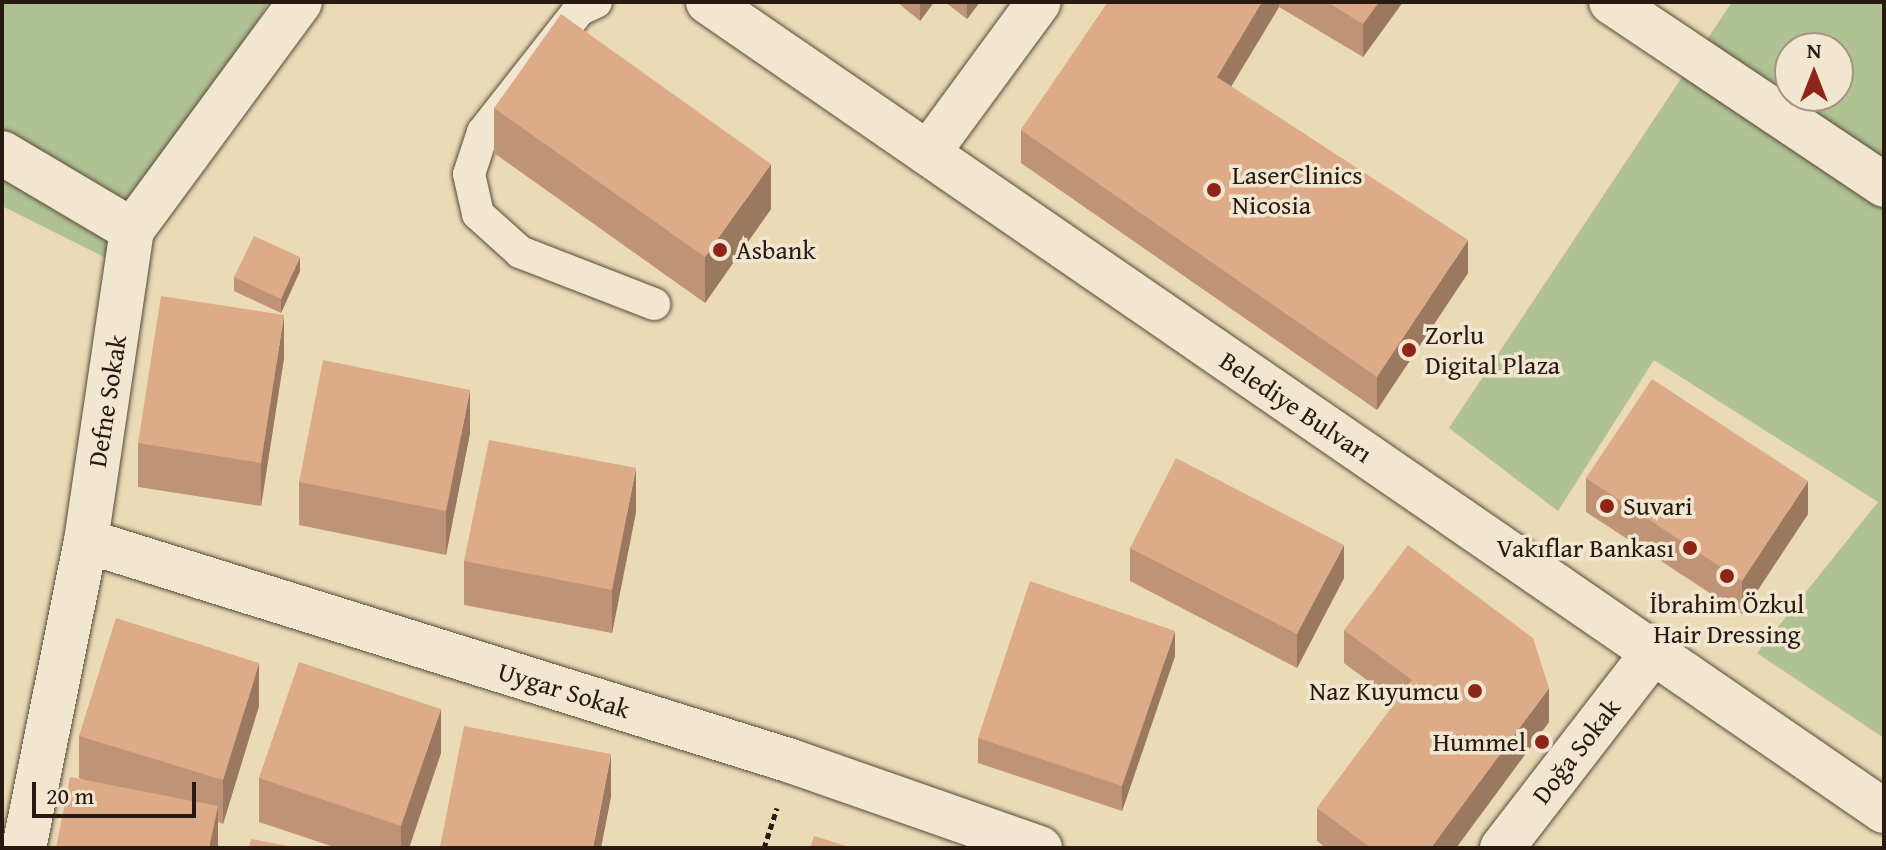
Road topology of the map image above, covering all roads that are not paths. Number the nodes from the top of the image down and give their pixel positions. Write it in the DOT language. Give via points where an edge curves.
graph roads {
  1 [pos="300,2"];
  2 [pos="596,2"];
  3 [pos="708,2"];
  4 [pos="1039,2"];
  5 [pos="1611,2"];
  6 [pos="2,153"];
  7 [pos="928,153"];
  8 [pos="1884,185"];
  9 [pos="132,230"];
  10 [pos="654,304"];
  11 [pos="86,541"];
  12 [pos="1651,655"];
  13 [pos="1884,811"];
  14 [pos="24,848"];
  15 [pos="1040,848"];
  16 [pos="1502,848"];
  1 -- 9 [label="street, Defne Sokak"];
  2 -- 10 [label="lane" via="579,10 483,132 469,174 478,214 520,252"];
  3 -- 7 [label="street, Belediye Bulvarı"];
  4 -- 7 [label="street"];
  5 -- 8 [label="street"];
  6 -- 9 [label="street"];
  7 -- 12 [label="street, Belediye Bulvarı"];
  9 -- 11 [label="street, Defne Sokak"];
  11 -- 14 [label="street, Defne Sokak"];
  11 -- 15 [label="street, Uygar Sokak" via="791,761"];
  12 -- 13 [label="street, Belediye Bulvarı"];
  12 -- 16 [label="street, Doğa Sokak"];
}
